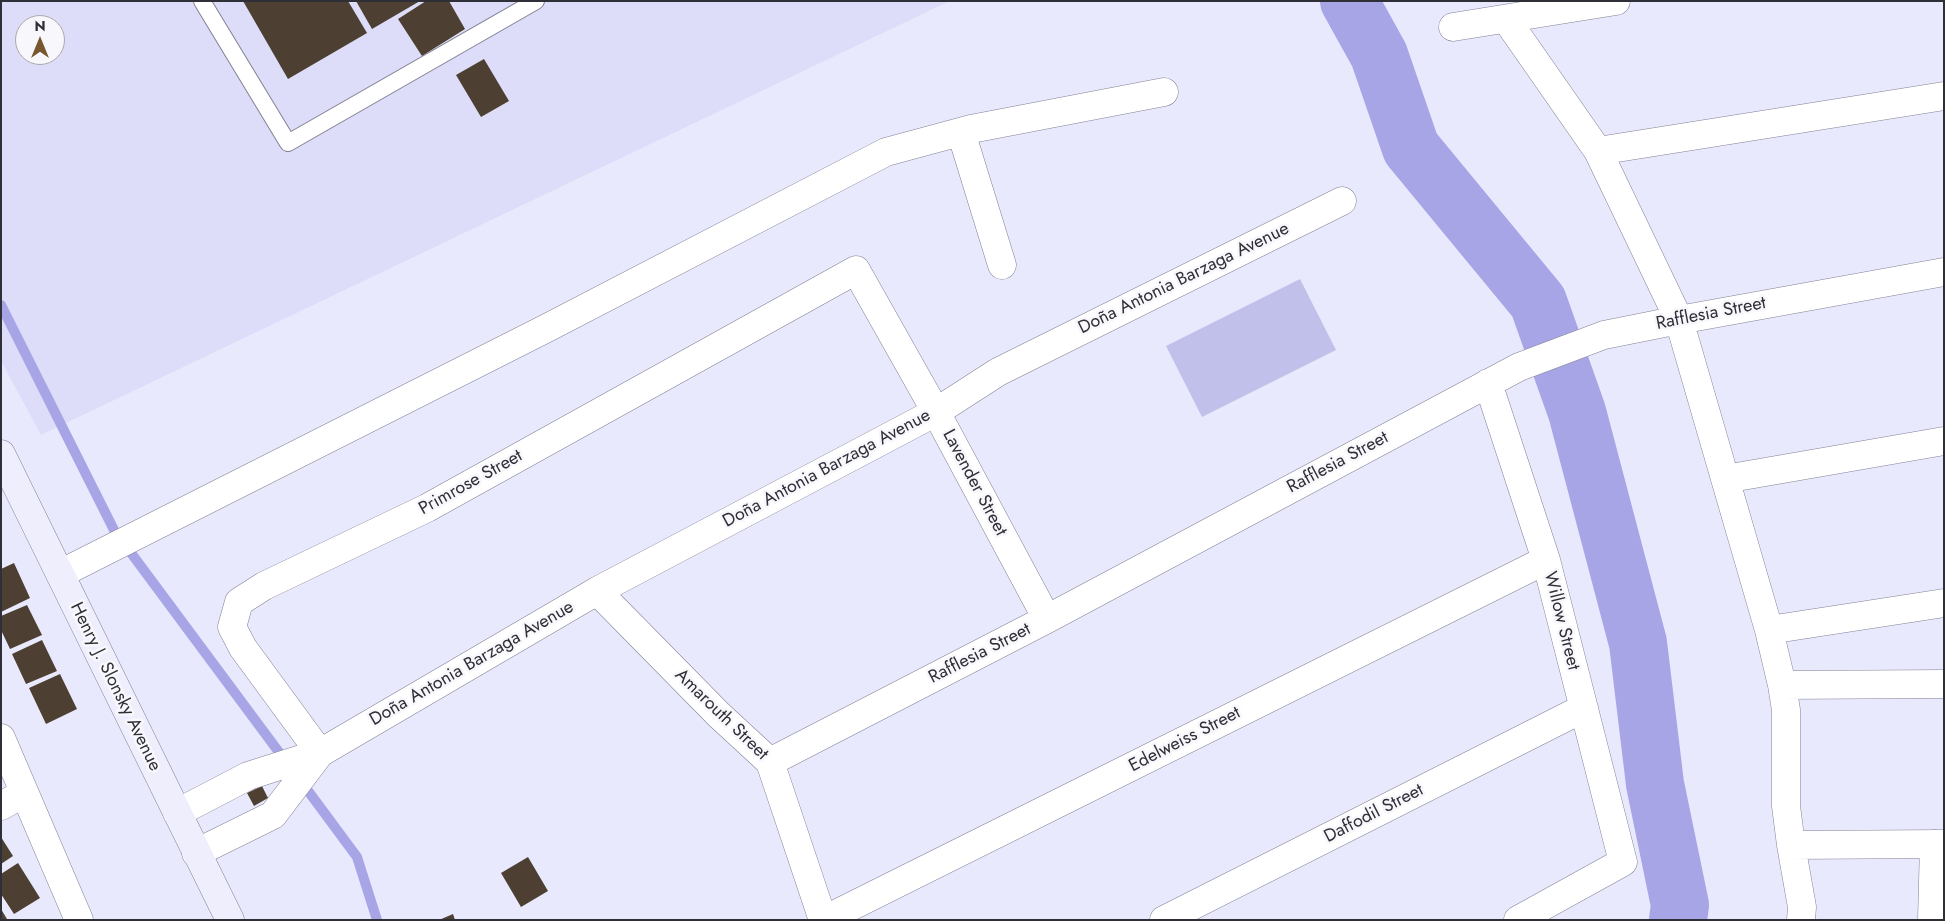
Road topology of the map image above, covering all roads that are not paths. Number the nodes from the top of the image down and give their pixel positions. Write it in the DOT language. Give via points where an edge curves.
graph roads {
  1 [pos="202,1"];
  2 [pos="536,1"];
  3 [pos="1616,1"];
  4 [pos="1506,19"];
  5 [pos="1454,27"];
  6 [pos="1164,92"];
  7 [pos="1944,96"];
  8 [pos="961,132"];
  9 [pos="1598,151"];
  10 [pos="1342,201"];
  11 [pos="1002,265"];
  12 [pos="856,270"];
  13 [pos="1944,272"];
  14 [pos="1680,320"];
  15 [pos="1488,383"];
  16 [pos="936,412"];
  17 [pos="1944,441"];
  18 [pos="5,473"];
  19 [pos="1725,479"];
  20 [pos="1546,560"];
  21 [pos="60,574"];
  22 [pos="597,591"];
  23 [pos="1944,603"];
  24 [pos="1047,619"];
  25 [pos="1768,630"];
  26 [pos="1944,684"];
  27 [pos="1782,685"];
  28 [pos="1584,708"];
  29 [pos="1,738"];
  30 [pos="320,754"];
  31 [pos="770,762"];
  32 [pos="12,800"];
  33 [pos="177,813"];
  34 [pos="1939,844"];
  35 [pos="1791,845"];
  36 [pos="196,853"];
  37 [pos="79,920"];
  38 [pos="230,920"];
  39 [pos="823,920"];
  40 [pos="1164,920"];
  41 [pos="1518,920"];
  42 [pos="1801,920"];
  43 [pos="1932,920"];
  1 -- 2 [label="lane" via="288,143"];
  3 -- 4 [label="street"];
  4 -- 5 [label="street"];
  4 -- 9 [label="street"];
  6 -- 8 [label="street"];
  7 -- 9 [label="street"];
  8 -- 11 [label="street"];
  8 -- 21 [label="street" via="886,152"];
  9 -- 14 [label="street"];
  10 -- 16 [label="street, Doña Antonia Barzaga Avenue" via="998,372"];
  12 -- 16 [label="street, Lavender Street"];
  12 -- 30 [label="street, Primrose Street" via="427,508 264,586 239,602 232,627 242,648"];
  13 -- 14 [label="street, Rafflesia Street"];
  14 -- 15 [label="street, Rafflesia Street" via="1604,335 1519,366"];
  14 -- 19 [label="street"];
  15 -- 20 [label="street, Willow Street"];
  15 -- 24 [label="street, Rafflesia Street"];
  16 -- 22 [label="street, Doña Antonia Barzaga Avenue"];
  16 -- 24 [label="street, Lavender Street"];
  17 -- 19 [label="street"];
  18 -- 21 [label="street, Henry J. Slonsky Avenue"];
  19 -- 25 [label="street"];
  20 -- 28 [label="street, Willow Street"];
  20 -- 39 [label="street, Edelweiss Street"];
  21 -- 33 [label="street, Henry J. Slonsky Avenue"];
  22 -- 30 [label="street, Doña Antonia Barzaga Avenue"];
  22 -- 31 [label="street, Amarouth Street"];
  23 -- 25 [label="street"];
  24 -- 31 [label="street, Rafflesia Street"];
  25 -- 27 [label="street"];
  26 -- 27 [label="street"];
  27 -- 35 [label="street" via="1786,710 1786,806"];
  28 -- 40 [label="street, Daffodil Street"];
  28 -- 41 [label="street, Willow Street" via="1623,862"];
  29 -- 32 [label="street"];
  30 -- 33 [label="street, Doña Antonia Barzaga Avenue" via="248,776"];
  30 -- 36 [label="street, Doña Antonia Barzaga Avenue" via="273,815"];
  31 -- 39 [label="street, Amarouth Street"];
  32 -- 37 [label="street"];
  33 -- 36 [label="street, Henry J. Slonsky Avenue"];
  34 -- 35 [label="street"];
  34 -- 43 [label="street"];
  35 -- 42 [label="street" via="1802,907"];
  36 -- 38 [label="street, Henry J. Slonsky Avenue"];
}
